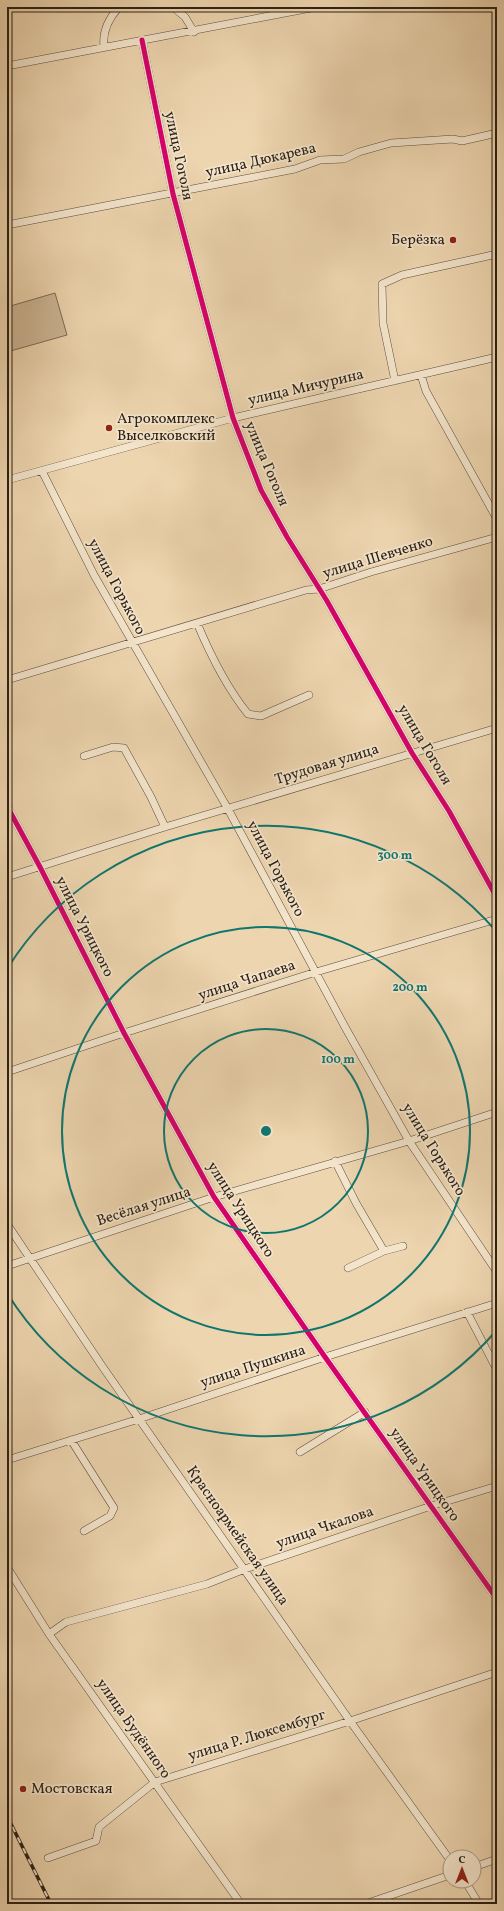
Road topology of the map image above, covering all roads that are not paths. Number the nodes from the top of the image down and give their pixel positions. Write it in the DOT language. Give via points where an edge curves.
graph roads {
  1 [pos="119,7"];
  2 [pos="173,7"];
  3 [pos="316,7"];
  4 [pos="194,32"];
  5 [pos="142,40"];
  6 [pos="104,47"];
  7 [pos="7,66"];
  8 [pos="497,133"];
  9 [pos="173,194"];
  10 [pos="7,225"];
  11 [pos="497,254"];
  12 [pos="497,357"];
  13 [pos="421,375"];
  14 [pos="395,381"];
  15 [pos="233,418"];
  16 [pos="42,471"];
  17 [pos="7,480"];
  18 [pos="497,519"];
  19 [pos="497,537"];
  20 [pos="319,589"];
  21 [pos="197,623"];
  22 [pos="130,642"];
  23 [pos="7,680"];
  24 [pos="309,695"];
  25 [pos="497,728"];
  26 [pos="412,753"];
  27 [pos="84,756"];
  28 [pos="7,806"];
  29 [pos="228,809"];
  30 [pos="165,827"];
  31 [pos="40,867"];
  32 [pos="7,877"];
  33 [pos="497,898"];
  34 [pos="497,920"];
  35 [pos="316,972"];
  36 [pos="124,1033"];
  37 [pos="7,1072"];
  38 [pos="497,1112"];
  39 [pos="409,1140"];
  40 [pos="335,1161"];
  41 [pos="214,1197"];
  42 [pos="7,1224"];
  43 [pos="403,1246"];
  44 [pos="384,1251"];
  45 [pos="29,1259"];
  46 [pos="7,1266"];
  47 [pos="348,1268"];
  48 [pos="497,1272"];
  49 [pos="497,1304"];
  50 [pos="467,1312"];
  51 [pos="325,1357"];
  52 [pos="497,1370"];
  53 [pos="365,1412"];
  54 [pos="139,1419"];
  55 [pos="71,1440"];
  56 [pos="300,1452"];
  57 [pos="7,1460"];
  58 [pos="497,1486"];
  59 [pos="431,1506"];
  60 [pos="84,1531"];
  61 [pos="7,1567"];
  62 [pos="244,1569"];
  63 [pos="497,1599"];
  64 [pos="49,1634"];
  65 [pos="497,1672"];
  66 [pos="350,1721"];
  67 [pos="155,1782"];
  68 [pos="442,1849"];
  69 [pos="48,1858"];
  70 [pos="497,1859"];
  71 [pos="482,1864"];
  72 [pos="442,1878"];
  73 [pos="470,1889"];
  74 [pos="241,1904"];
  75 [pos="365,1904"];
  76 [pos="480,1904"];
  1 -- 6 [label="street" via="110,17 103,38"];
  2 -- 4 [label="street" via="185,17"];
  3 -- 4 [label="street"];
  4 -- 5 [label="street"];
  5 -- 6 [label="street"];
  5 -- 9 [label="street, улица Гоголя"];
  6 -- 7 [label="street"];
  8 -- 9 [label="street, улица Дюкарева" via="462,141 453,139 391,144 344,158 320,160 295,170"];
  9 -- 10 [label="street, улица Дюкарева"];
  9 -- 15 [label="street, улица Гоголя"];
  11 -- 14 [label="street" via="402,276 382,284 383,323"];
  12 -- 13 [label="street, улица Мичурина"];
  13 -- 14 [label="street, улица Мичурина"];
  13 -- 18 [label="street" via="426,391"];
  14 -- 15 [label="street, улица Мичурина"];
  15 -- 16 [label="street, улица Мичурина"];
  15 -- 20 [label="street, улица Гоголя" via="261,490"];
  16 -- 17 [label="street, улица Мичурина"];
  16 -- 22 [label="street, улица Горького"];
  19 -- 20 [label="street, улица Шевченко"];
  20 -- 21 [label="street, улица Шевченко" via="306,590"];
  20 -- 26 [label="street, улица Гоголя"];
  21 -- 22 [label="street, улица Шевченко"];
  21 -- 24 [label="street" via="205,642 248,714 261,716"];
  22 -- 23 [label="street, улица Шевченко"];
  22 -- 29 [label="street, улица Горького"];
  25 -- 26 [label="street, Трудовая улица"];
  26 -- 29 [label="street, Трудовая улица"];
  26 -- 33 [label="street, улица Гоголя" via="449,811"];
  27 -- 30 [label="street" via="113,747 124,748"];
  28 -- 31 [label="street, улица Урицкого"];
  29 -- 30 [label="street, Трудовая улица"];
  29 -- 35 [label="street, улица Горького"];
  30 -- 31 [label="street, Трудовая улица"];
  31 -- 32 [label="street, Трудовая улица"];
  31 -- 36 [label="street, улица Урицкого"];
  34 -- 35 [label="street, улица Чапаева"];
  35 -- 36 [label="street, улица Чапаева"];
  35 -- 39 [label="street, улица Горького"];
  36 -- 37 [label="street, улица Чапаева"];
  36 -- 41 [label="street, улица Урицкого"];
  38 -- 39 [label="street, Весёлая улица"];
  39 -- 40 [label="street, Весёлая улица"];
  39 -- 48 [label="street, улица Горького"];
  40 -- 41 [label="street, Весёлая улица"];
  40 -- 44 [label="street"];
  41 -- 45 [label="street, Весёлая улица"];
  41 -- 51 [label="street, улица Урицкого"];
  42 -- 45 [label="street, Красноармейская улица"];
  43 -- 44 [label="street"];
  44 -- 47 [label="street"];
  45 -- 46 [label="street, Весёлая улица"];
  45 -- 54 [label="street, Красноармейская улица"];
  49 -- 50 [label="street, улица Пушкина"];
  50 -- 51 [label="street, улица Пушкина"];
  50 -- 52 [label="street"];
  51 -- 53 [label="street, улица Урицкого"];
  51 -- 54 [label="street, улица Пушкина"];
  53 -- 56 [label="street"];
  53 -- 59 [label="street, улица Урицкого"];
  54 -- 55 [label="street, улица Пушкина"];
  54 -- 62 [label="street, Красноармейская улица"];
  55 -- 57 [label="street, улица Пушкина"];
  55 -- 60 [label="street" via="114,1508 110,1516"];
  58 -- 59 [label="street, улица Чкалова"];
  59 -- 62 [label="street, улица Чкалова"];
  59 -- 63 [label="street, улица Урицкого"];
  61 -- 64 [label="street, улица Будённого"];
  62 -- 64 [label="street, улица Чкалова" via="207,1584 66,1622"];
  62 -- 66 [label="street, Красноармейская улица"];
  64 -- 67 [label="street, улица Будённого"];
  65 -- 66 [label="street, улица Р. Люксембург"];
  66 -- 67 [label="street, улица Р. Люксембург"];
  66 -- 68 [label="street, Красноармейская улица"];
  67 -- 69 [label="street, улица Р. Люксембург" via="99,1827 96,1841"];
  67 -- 74 [label="street, улица Будённого"];
  70 -- 71 [label="street"];
  72 -- 75 [label="street"];
  73 -- 76 [label="street"];
}
